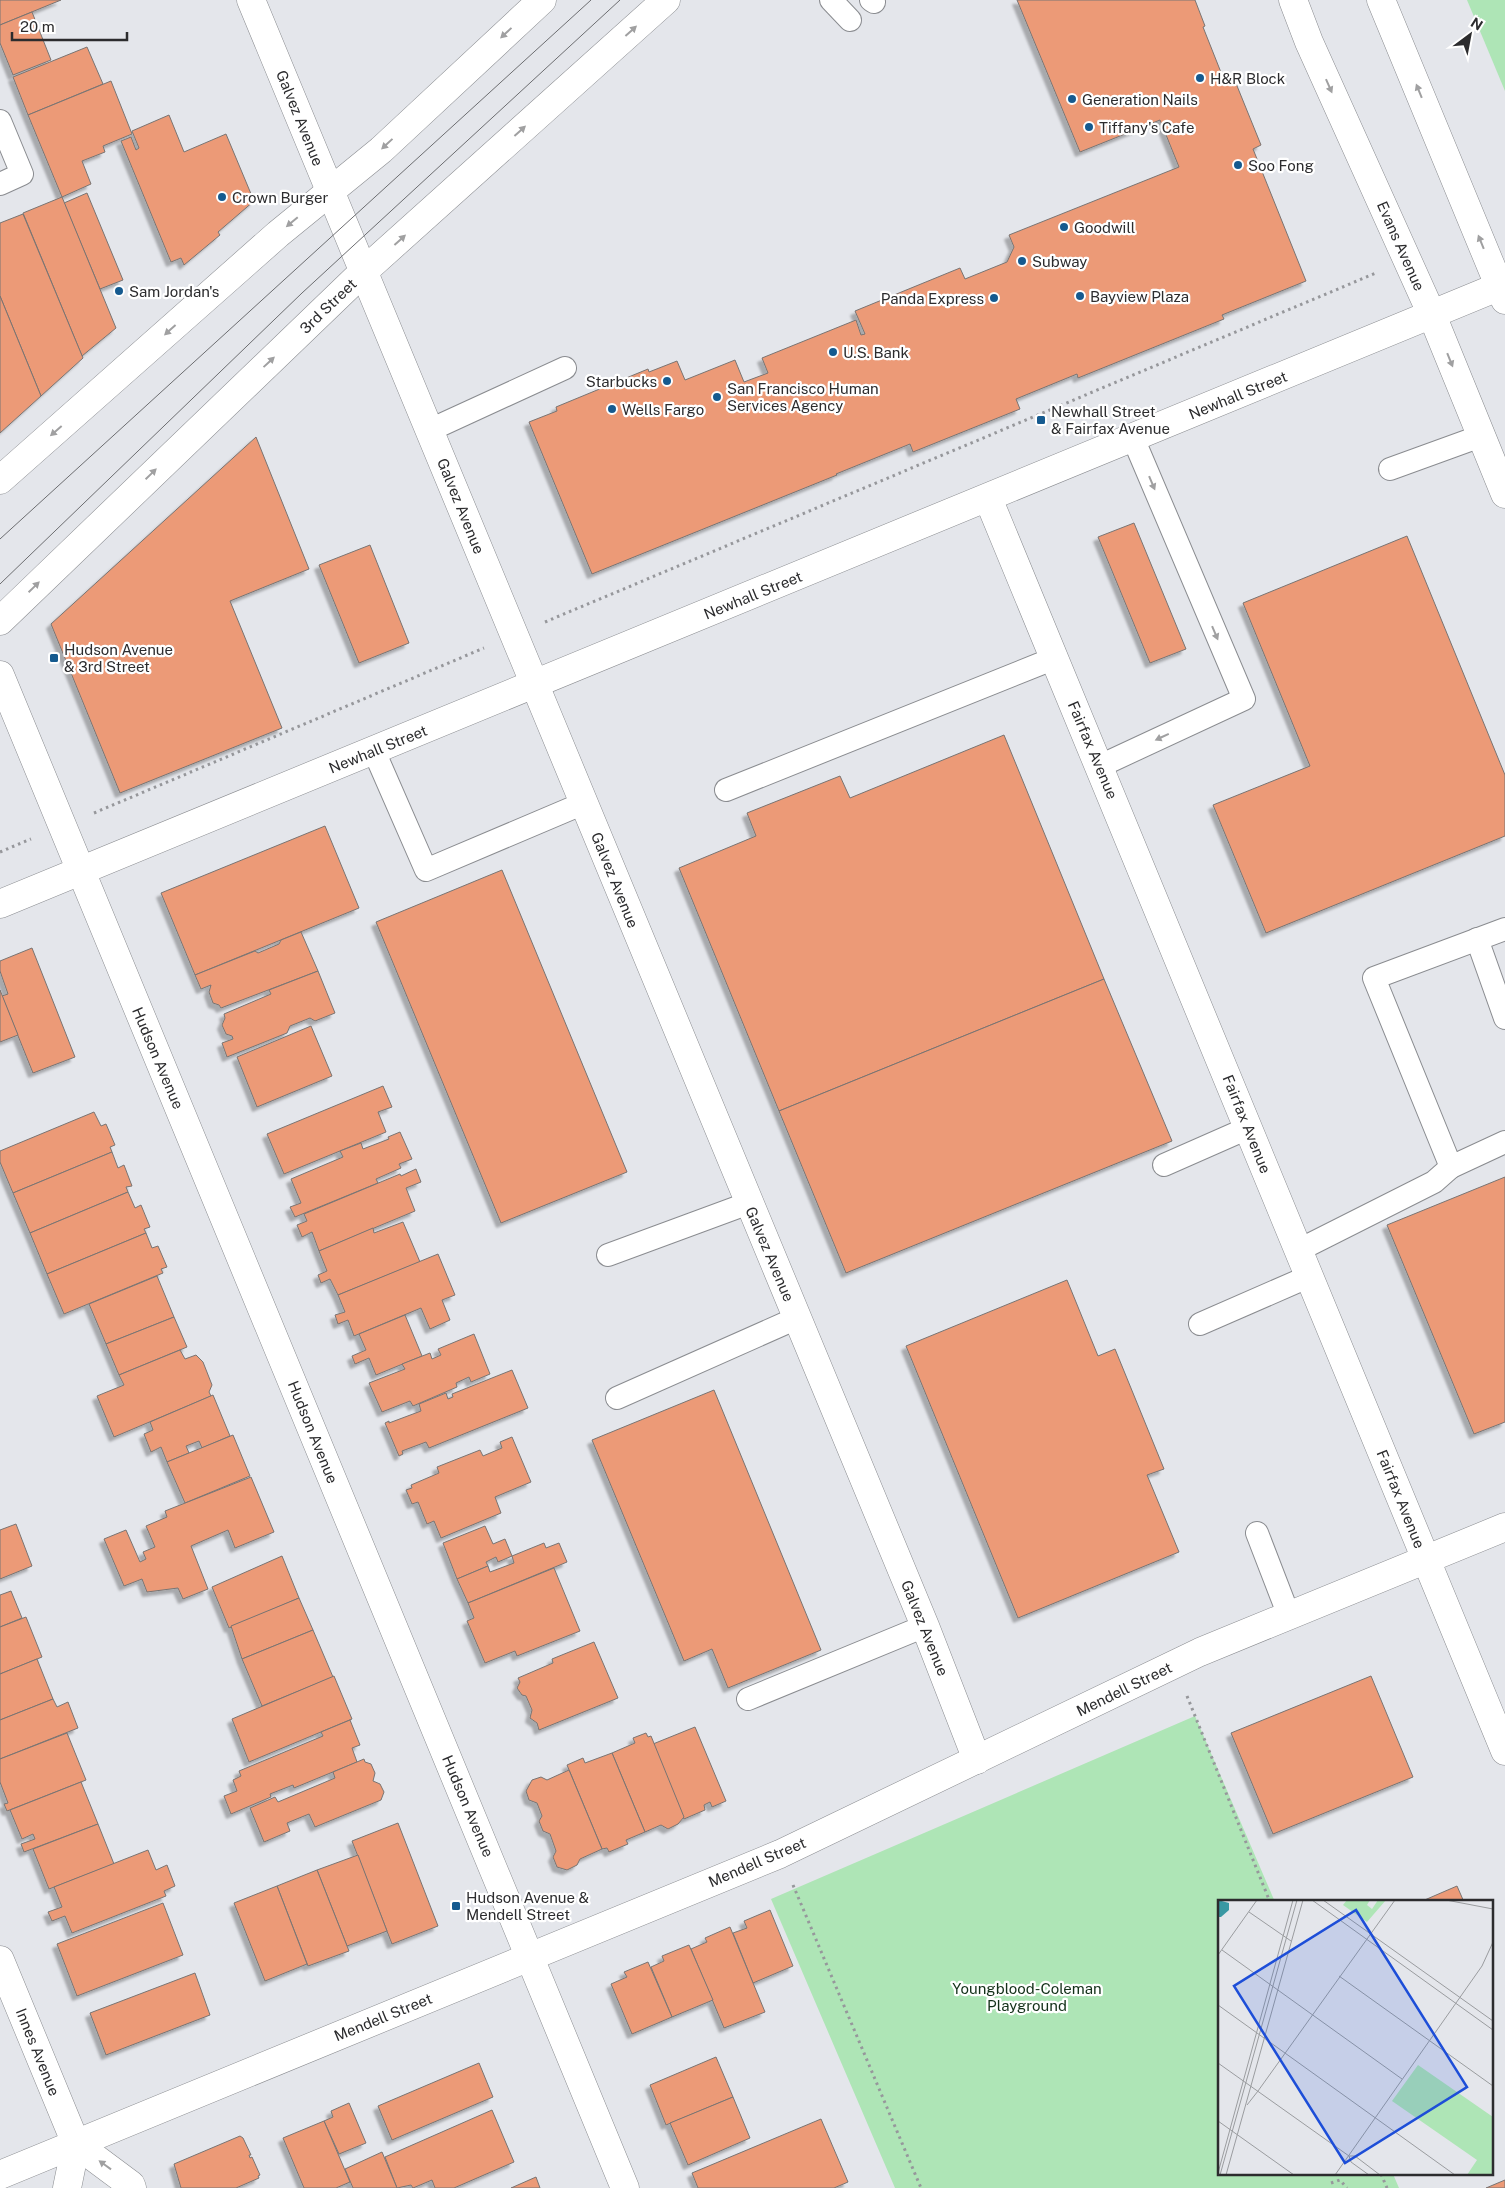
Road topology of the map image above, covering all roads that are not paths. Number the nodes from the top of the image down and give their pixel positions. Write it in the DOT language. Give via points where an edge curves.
graph roads {
  1 [pos="251,0"];
  2 [pos="542,0"];
  3 [pos="666,0"];
  4 [pos="831,0"];
  5 [pos="1293,0"];
  6 [pos="1381,0"];
  7 [pos="850,20"];
  8 [pos="0,120"];
  9 [pos="0,184"];
  10 [pos="329,191"];
  11 [pos="363,272"];
  12 [pos="1503,290"];
  13 [pos="1432,315"];
  14 [pos="565,368"];
  15 [pos="430,430"];
  16 [pos="1482,436"];
  17 [pos="1133,438"];
  18 [pos="1390,469"];
  19 [pos="0,480"];
  20 [pos="1505,494"];
  21 [pos="988,498"];
  22 [pos="0,621"];
  23 [pos="1054,658"];
  24 [pos="0,675"];
  25 [pos="535,684"];
  26 [pos="374,751"];
  27 [pos="1100,766"];
  28 [pos="726,790"];
  29 [pos="584,803"];
  30 [pos="79,870"];
  31 [pos="0,904"];
  32 [pos="1505,929"];
  33 [pos="1477,939"];
  34 [pos="1505,1018"];
  35 [pos="1248,1128"];
  36 [pos="1505,1142"];
  37 [pos="1164,1165"];
  38 [pos="1451,1167"];
  39 [pos="749,1203"];
  40 [pos="1299,1250"];
  41 [pos="608,1255"];
  42 [pos="1310,1276"];
  43 [pos="797,1318"];
  44 [pos="1200,1324"];
  45 [pos="618,1398"];
  46 [pos="1505,1527"];
  47 [pos="1257,1533"];
  48 [pos="1426,1559"];
  49 [pos="1289,1616"];
  50 [pos="925,1626"];
  51 [pos="748,1699"];
  52 [pos="1505,1751"];
  53 [pos="977,1760"];
  54 [pos="530,1957"];
  55 [pos="0,1960"];
  56 [pos="76,2144"];
  57 [pos="0,2175"];
  58 [pos="67,2188"];
  59 [pos="132,2188"];
  60 [pos="625,2188"];
  1 -- 10 [label="street, Galvez Avenue"];
  2 -- 10 [label="street, one-way" via="381,150"];
  11 -- 3 [label="street, 3rd Street, one-way"];
  4 -- 7 [label="lane"];
  5 -- 13 [label="street, Evans Avenue, one-way"];
  12 -- 6 [label="street, one-way"];
  8 -- 9 [label="lane" via="22,174"];
  10 -- 11 [label="street, Galvez Avenue"];
  10 -- 19 [label="street, one-way"];
  11 -- 15 [label="street, Galvez Avenue"];
  22 -- 11 [label="street, 3rd Street, one-way"];
  12 -- 13 [label="street, Newhall Street"];
  13 -- 16 [label="street, Evans Avenue, one-way"];
  13 -- 17 [label="street, Newhall Street"];
  14 -- 15 [label="lane"];
  15 -- 25 [label="street, Galvez Avenue"];
  16 -- 18 [label="lane"];
  16 -- 20 [label="street, Evans Avenue"];
  17 -- 21 [label="street, Newhall Street"];
  17 -- 27 [label="lane, one-way" via="1244,699"];
  21 -- 23 [label="street, Fairfax Avenue"];
  21 -- 25 [label="street, Newhall Street"];
  23 -- 27 [label="street, Fairfax Avenue"];
  23 -- 28 [label="lane"];
  24 -- 30 [label="street, Hudson Avenue"];
  25 -- 26 [label="street, Newhall Street"];
  25 -- 29 [label="street, Galvez Avenue"];
  26 -- 29 [label="lane" via="426,870"];
  26 -- 30 [label="street, Newhall Street"];
  27 -- 35 [label="street, Fairfax Avenue"];
  29 -- 39 [label="street, Galvez Avenue"];
  30 -- 31 [label="street, Newhall Street"];
  30 -- 54 [label="street, Hudson Avenue"];
  32 -- 33 [label="lane"];
  33 -- 34 [label="lane"];
  33 -- 38 [label="lane" via="1374,978"];
  35 -- 37 [label="lane"];
  35 -- 40 [label="street, Fairfax Avenue"];
  36 -- 38 [label="lane"];
  38 -- 40 [label="lane" via="1434,1182"];
  39 -- 41 [label="lane"];
  39 -- 43 [label="street, Galvez Avenue"];
  40 -- 42 [label="street, Fairfax Avenue"];
  42 -- 44 [label="lane"];
  42 -- 48 [label="street, Fairfax Avenue"];
  43 -- 45 [label="lane"];
  43 -- 50 [label="street, Galvez Avenue"];
  46 -- 48 [label="street, Mendell Street"];
  47 -- 49 [label="lane"];
  48 -- 49 [label="street, Mendell Street"];
  48 -- 52 [label="street, Fairfax Avenue"];
  49 -- 53 [label="street, Mendell Street" via="1174,1665"];
  50 -- 51 [label="lane"];
  50 -- 53 [label="street, Galvez Avenue"];
  53 -- 54 [label="street, Mendell Street" via="780,1854"];
  54 -- 56 [label="street, Mendell Street"];
  54 -- 60 [label="street, Hudson Avenue"];
  55 -- 56 [label="street, Innes Avenue"];
  56 -- 57 [label="street, Mendell Street"];
  56 -- 58 [label="street"];
  59 -- 56 [label="street, one-way"];
}
